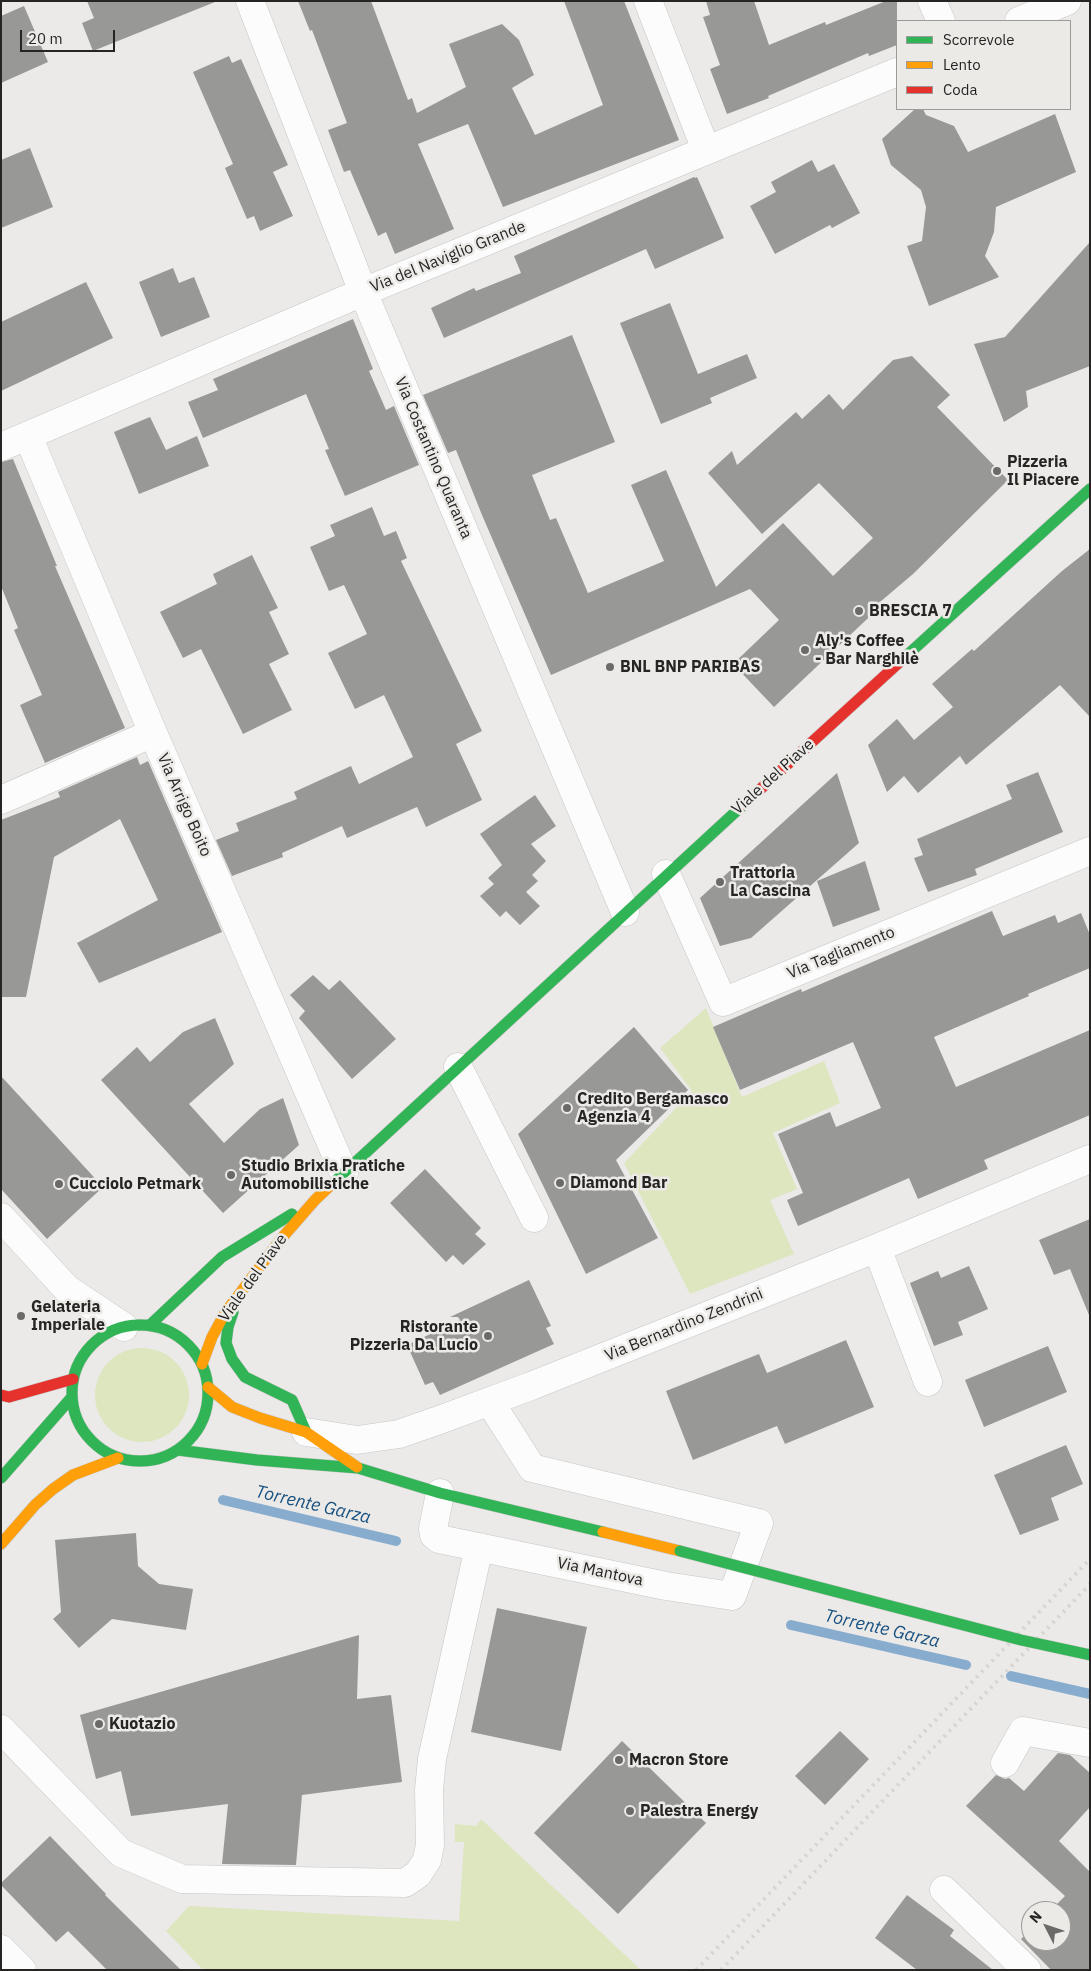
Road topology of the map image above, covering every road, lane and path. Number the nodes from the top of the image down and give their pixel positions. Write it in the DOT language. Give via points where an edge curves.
graph roads {
  1 [pos="250,1"];
  2 [pos="648,1"];
  3 [pos="932,1"];
  4 [pos="1067,1"];
  5 [pos="941,20"];
  6 [pos="1021,20"];
  7 [pos="896,72"];
  8 [pos="706,150"];
  9 [pos="363,292"];
  10 [pos="28,436"];
  11 [pos="1,447"];
  12 [pos="1090,489"];
  13 [pos="153,733"];
  14 [pos="1,800"];
  15 [pos="1090,851"];
  16 [pos="666,874"];
  17 [pos="625,912"];
  18 [pos="458,1067"];
  19 [pos="1090,1159"];
  20 [pos="344,1173"];
  21 [pos="315,1200"];
  22 [pos="1,1217"];
  23 [pos="534,1218"];
  24 [pos="877,1248"];
  25 [pos="240,1291"];
  26 [pos="137,1326"];
  27 [pos="202,1364"];
  28 [pos="73,1380"];
  29 [pos="928,1382"];
  30 [pos="208,1387"];
  31 [pos="1,1395"];
  32 [pos="72,1397"];
  33 [pos="490,1402"];
  34 [pos="306,1432"];
  35 [pos="178,1450"];
  36 [pos="118,1458"];
  37 [pos="358,1468"];
  38 [pos="1,1478"];
  39 [pos="440,1493"];
  40 [pos="1,1544"];
  41 [pos="479,1547"];
  42 [pos="1090,1656"];
  43 [pos="1,1729"];
  44 [pos="1090,1743"];
  45 [pos="1005,1763"];
  46 [pos="944,1890"];
  47 [pos="1,1949"];
  48 [pos="22,1970"];
  49 [pos="1028,1970"];
  1 -- 9 [label="street, Via Costantino Quaranta"];
  2 -- 8 [label="street"];
  3 -- 5 [label="street"];
  4 -- 6 [label="street"];
  7 -- 8 [label="street, Via del Naviglio Grande"];
  8 -- 9 [label="street, Via del Naviglio Grande"];
  9 -- 10 [label="street, Via del Naviglio Grande"];
  9 -- 17 [label="street, Via Costantino Quaranta"];
  10 -- 11 [label="street, Via del Naviglio Grande"];
  10 -- 13 [label="street, Via Arrigo Boito"];
  12 -- 16 [label="main road, Viale del Piave"];
  13 -- 14 [label="street"];
  13 -- 20 [label="street, Via Arrigo Boito"];
  15 -- 16 [label="street, Via Tagliamento" via="722,1002"];
  16 -- 17 [label="main road, Viale del Piave"];
  17 -- 18 [label="main road, Viale del Piave"];
  18 -- 20 [label="main road, Viale del Piave"];
  18 -- 23 [label="street"];
  19 -- 24 [label="street, Via Bernardino Zendrini"];
  20 -- 21 [label="main road, Viale del Piave"];
  21 -- 25 [label="main road, Viale del Piave"];
  21 -- 26 [label="main road, Viale del Piave" via="222,1257"];
  22 -- 26 [label="street" via="67,1290"];
  24 -- 29 [label="street"];
  24 -- 33 [label="street, Via Bernardino Zendrini"];
  25 -- 27 [label="main road, Viale del Piave" via="220,1321"];
  25 -- 34 [label="main road" via="226,1343 232,1359 245,1377 292,1400"];
  26 -- 27 [label="main road" via="172,1332 190,1345"];
  26 -- 28 [label="main road" via="106,1334 91,1346 80,1361"];
  27 -- 30 [label="main road"];
  28 -- 31 [label="main road" via="9,1397"];
  28 -- 32 [label="main road"];
  30 -- 34 [label="main road" via="232,1407"];
  30 -- 35 [label="main road" via="208,1405 202,1423"];
  32 -- 36 [label="main road" via="76,1417 86,1434 100,1448"];
  32 -- 38 [label="main road"];
  33 -- 34 [label="street, Via Bernardino Zendrini" via="399,1434 357,1440"];
  33 -- 41 [label="street, Via Mantova" via="532,1468 758,1523 732,1596 666,1586"];
  34 -- 37 [label="main road"];
  35 -- 36 [label="main road" via="149,1461"];
  35 -- 37 [label="main road"];
  36 -- 40 [label="main road" via="73,1475 53,1489"];
  37 -- 39 [label="main road"];
  39 -- 41 [label="street, Via Mantova" via="434,1535 439,1539"];
  39 -- 42 [label="main road, bridge"];
  41 -- 43 [label="street" via="432,1759 428,1852 418,1874 405,1883 182,1879 121,1853"];
  44 -- 45 [label="street" via="1023,1731"];
  46 -- 49 [label="street"];
  47 -- 48 [label="street"];
}
